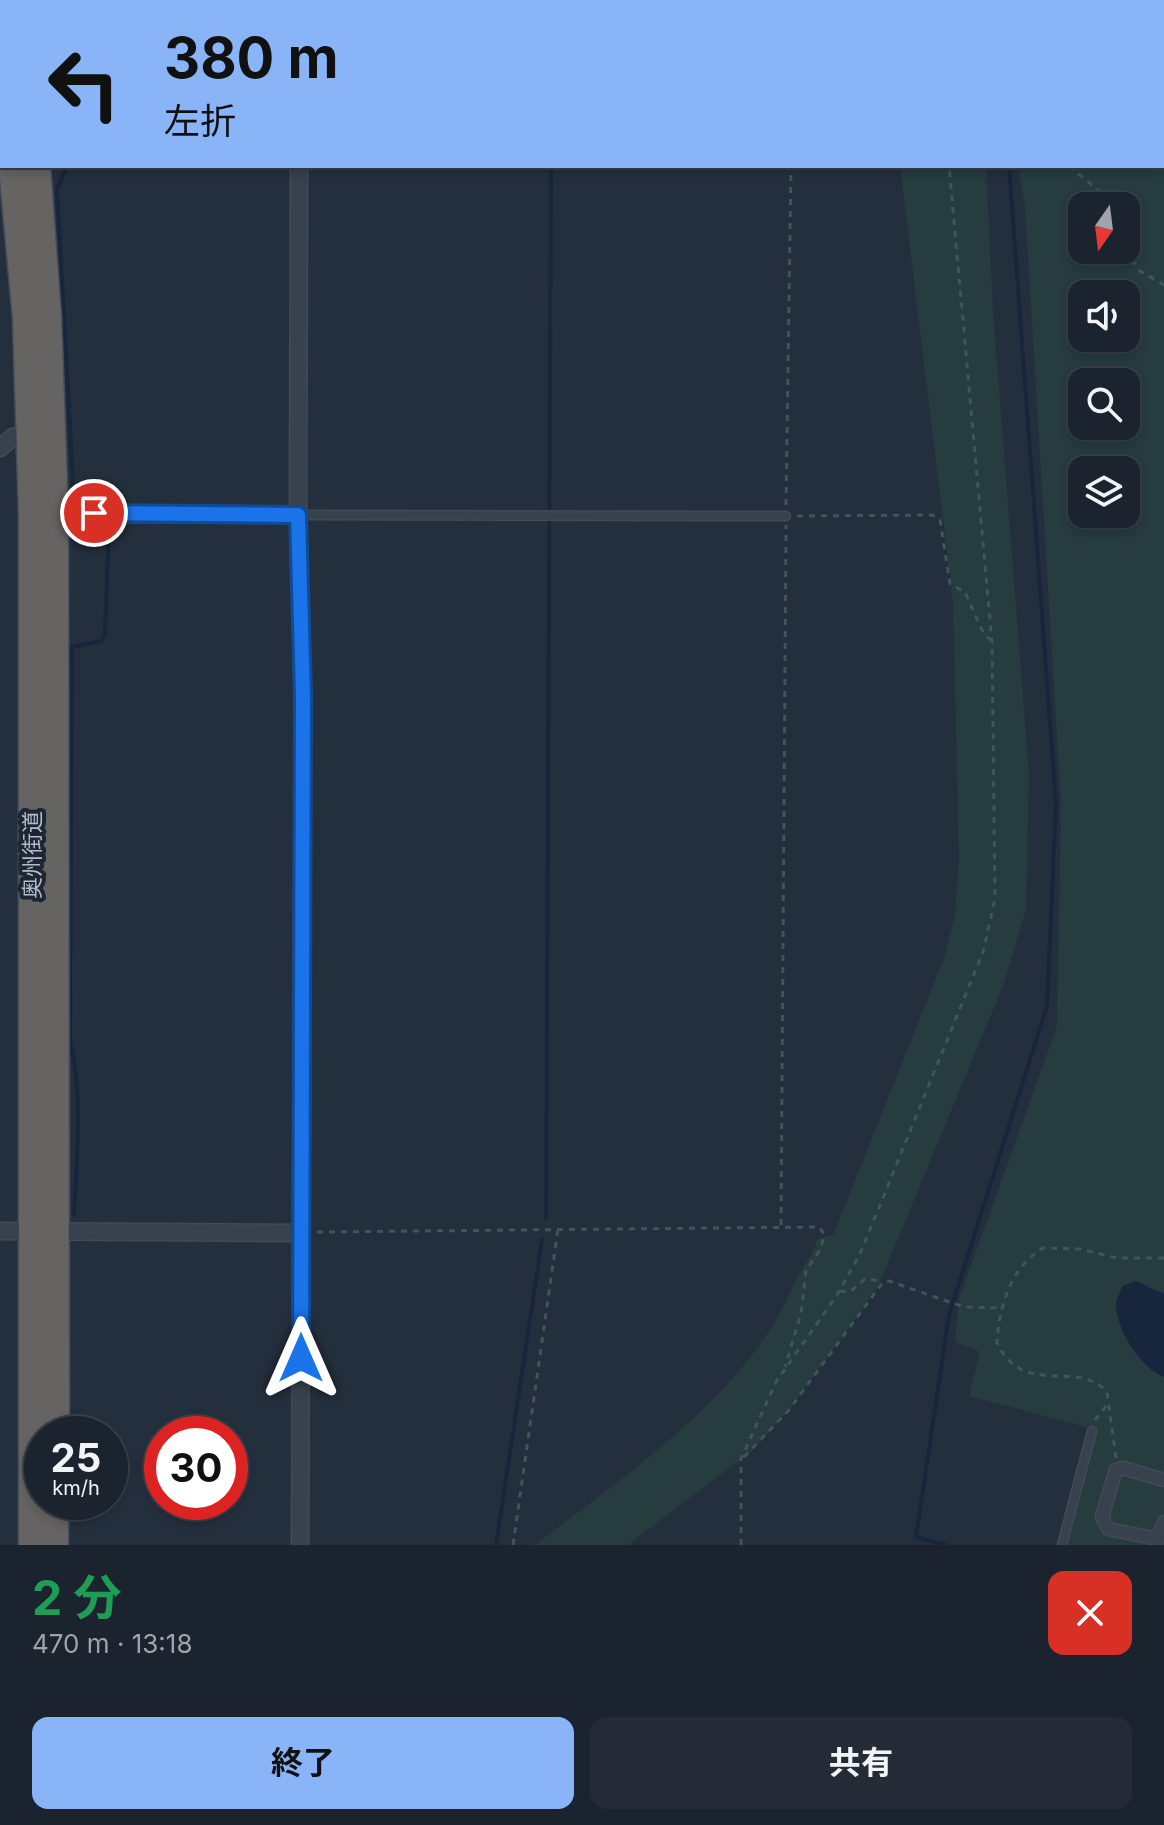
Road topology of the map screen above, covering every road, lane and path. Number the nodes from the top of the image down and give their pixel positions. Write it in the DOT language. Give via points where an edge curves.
graph roads {
  1 [pos="12,168"];
  2 [pos="37,168"];
  3 [pos="299,168"];
  4 [pos="791,168"];
  5 [pos="949,168"];
  6 [pos="1071,168"];
  7 [pos="1100,192"];
  8 [pos="1135,264"];
  9 [pos="1164,285"];
  10 [pos="30,433"];
  11 [pos="0,448"];
  12 [pos="55,514"];
  13 [pos="298,515"];
  14 [pos="786,516"];
  15 [pos="992,642"];
  16 [pos="781,1225"];
  17 [pos="558,1229"];
  18 [pos="0,1231"];
  19 [pos="44,1231"];
  20 [pos="301,1233"];
  21 [pos="1164,1258"];
  22 [pos="887,1281"];
  23 [pos="840,1291"];
  24 [pos="1002,1308"];
  25 [pos="785,1367"];
  26 [pos="1110,1401"];
  27 [pos="55,1416"];
  28 [pos="1092,1431"];
  29 [pos="741,1459"];
  30 [pos="1116,1470"];
  31 [pos="1164,1480"];
  32 [pos="55,1520"];
  33 [pos="1164,1522"];
  34 [pos="1127,1540"];
  35 [pos="32,1545"];
  36 [pos="55,1545"];
  37 [pos="300,1545"];
  38 [pos="513,1545"];
  39 [pos="741,1545"];
  40 [pos="1062,1545"];
  1 -- 10 [label="highway, 奥州街道"];
  2 -- 12 [label="highway, 奥州街道"];
  3 -- 13 [label="street"];
  4 -- 14 [label="path"];
  5 -- 15 [label="path"];
  6 -- 7 [label="path"];
  8 -- 9 [label="path"];
  10 -- 11 [label="street" via="13,437"];
  10 -- 19 [label="highway, 奥州街道"];
  12 -- 13 [label="street"];
  12 -- 19 [label="highway, 奥州街道"];
  13 -- 14 [label="lane"];
  13 -- 20 [label="street" via="303,696"];
  14 -- 15 [label="path" via="932,515 940,520 950,584 965,592"];
  14 -- 16 [label="path"];
  15 -- 23 [label="path" via="993,920 867,1239"];
  16 -- 17 [label="path"];
  16 -- 25 [label="path" via="819,1227 824,1234 806,1271 801,1313"];
  17 -- 20 [label="path"];
  17 -- 38 [label="path"];
  18 -- 19 [label="street"];
  19 -- 20 [label="street"];
  19 -- 27 [label="highway, 奥州街道"];
  19 -- 35 [label="highway, 奥州街道"];
  20 -- 37 [label="street"];
  21 -- 24 [label="path" via="1043,1248 1018,1272"];
  22 -- 23 [label="path" via="865,1279 850,1292"];
  22 -- 24 [label="path" via="964,1307"];
  22 -- 29 [label="path" via="789,1410"];
  23 -- 25 [label="path"];
  24 -- 26 [label="path" via="997,1343 1014,1367 1041,1377 1093,1382 1102,1386"];
  25 -- 29 [label="path"];
  26 -- 28 [label="path"];
  26 -- 30 [label="path"];
  28 -- 40 [label="lane"];
  29 -- 39 [label="path"];
  30 -- 31 [label="street"];
  30 -- 34 [label="street" via="1102,1517 1108,1529"];
  32 -- 36 [label="highway"];
  33 -- 34 [label="street" via="1158,1539"];
}
